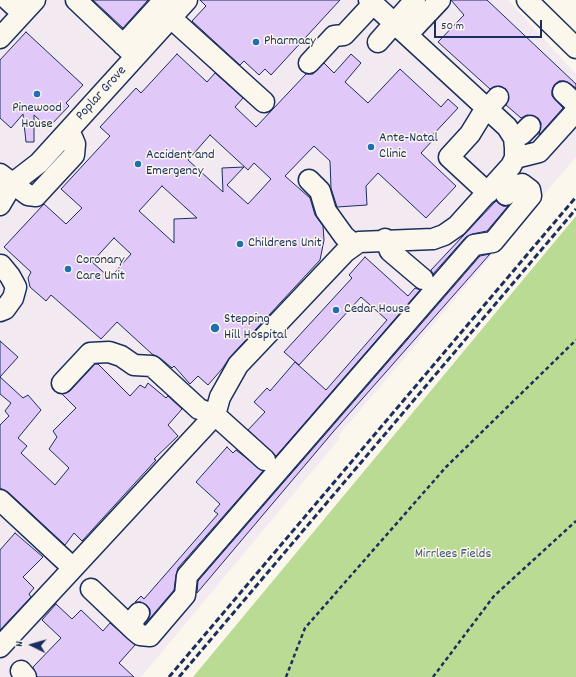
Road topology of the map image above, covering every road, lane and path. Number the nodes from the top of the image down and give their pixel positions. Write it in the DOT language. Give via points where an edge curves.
graph roads {
  1 [pos="8,0"];
  2 [pos="76,0"];
  3 [pos="187,0"];
  4 [pos="415,0"];
  5 [pos="440,0"];
  6 [pos="527,0"];
  7 [pos="371,2"];
  8 [pos="29,7"];
  9 [pos="168,9"];
  10 [pos="401,29"];
  11 [pos="0,38"];
  12 [pos="574,41"];
  13 [pos="378,42"];
  14 [pos="123,45"];
  15 [pos="309,62"];
  16 [pos="264,102"];
  17 [pos="493,103"];
  18 [pos="576,111"];
  19 [pos="530,126"];
  20 [pos="514,138"];
  21 [pos="515,158"];
  22 [pos="6,178"];
  23 [pos="309,180"];
  24 [pos="497,194"];
  25 [pos="0,205"];
  26 [pos="385,239"];
  27 [pos="354,244"];
  28 [pos="0,265"];
  29 [pos="423,279"];
  30 [pos="0,311"];
  31 [pos="576,340"];
  32 [pos="62,383"];
  33 [pos="215,415"];
  34 [pos="265,460"];
  35 [pos="0,500"];
  36 [pos="576,521"];
  37 [pos="73,568"];
  38 [pos="91,589"];
  39 [pos="3,639"];
  40 [pos="286,677"];
  41 [pos="433,677"];
  1 -- 8 [label="street"];
  2 -- 14 [label="street"];
  3 -- 9 [label="street, Poplar Grove"];
  4 -- 10 [label="street"];
  5 -- 10 [label="street"];
  6 -- 12 [label="street"];
  7 -- 10 [label="street"];
  7 -- 15 [label="street" via="344,35 334,36"];
  8 -- 11 [label="street"];
  9 -- 14 [label="street, Poplar Grove"];
  9 -- 16 [label="street"];
  10 -- 13 [label="street"];
  10 -- 17 [label="street"];
  14 -- 22 [label="street, Poplar Grove" via="67,133 39,163"];
  17 -- 20 [label="street"];
  17 -- 24 [label="street" via="449,157"];
  18 -- 21 [label="street" via="539,152"];
  19 -- 20 [label="street"];
  20 -- 21 [label="street"];
  21 -- 24 [label="street"];
  22 -- 25 [label="street"];
  23 -- 27 [label="street" via="320,190 326,211 344,236"];
  24 -- 26 [label="street" via="444,235 433,238"];
  24 -- 38 [label="street" via="522,184 530,190 531,196 493,242 474,245 187,576 185,595 150,636 140,635 137,622"];
  26 -- 27 [label="street"];
  26 -- 29 [label="street" via="390,251"];
  27 -- 33 [label="street" via="238,366 220,397"];
  28 -- 30 [label="street" via="16,287 13,298"];
  31 -- 40 [label="path" via="446,467 306,628"];
  32 -- 33 [label="street" via="90,352 109,352 134,365 152,366 199,408"];
  33 -- 34 [label="street"];
  33 -- 37 [label="street"];
  35 -- 37 [label="street"];
  36 -- 41 [label="path" via="494,596"];
  37 -- 39 [label="street"];
}
